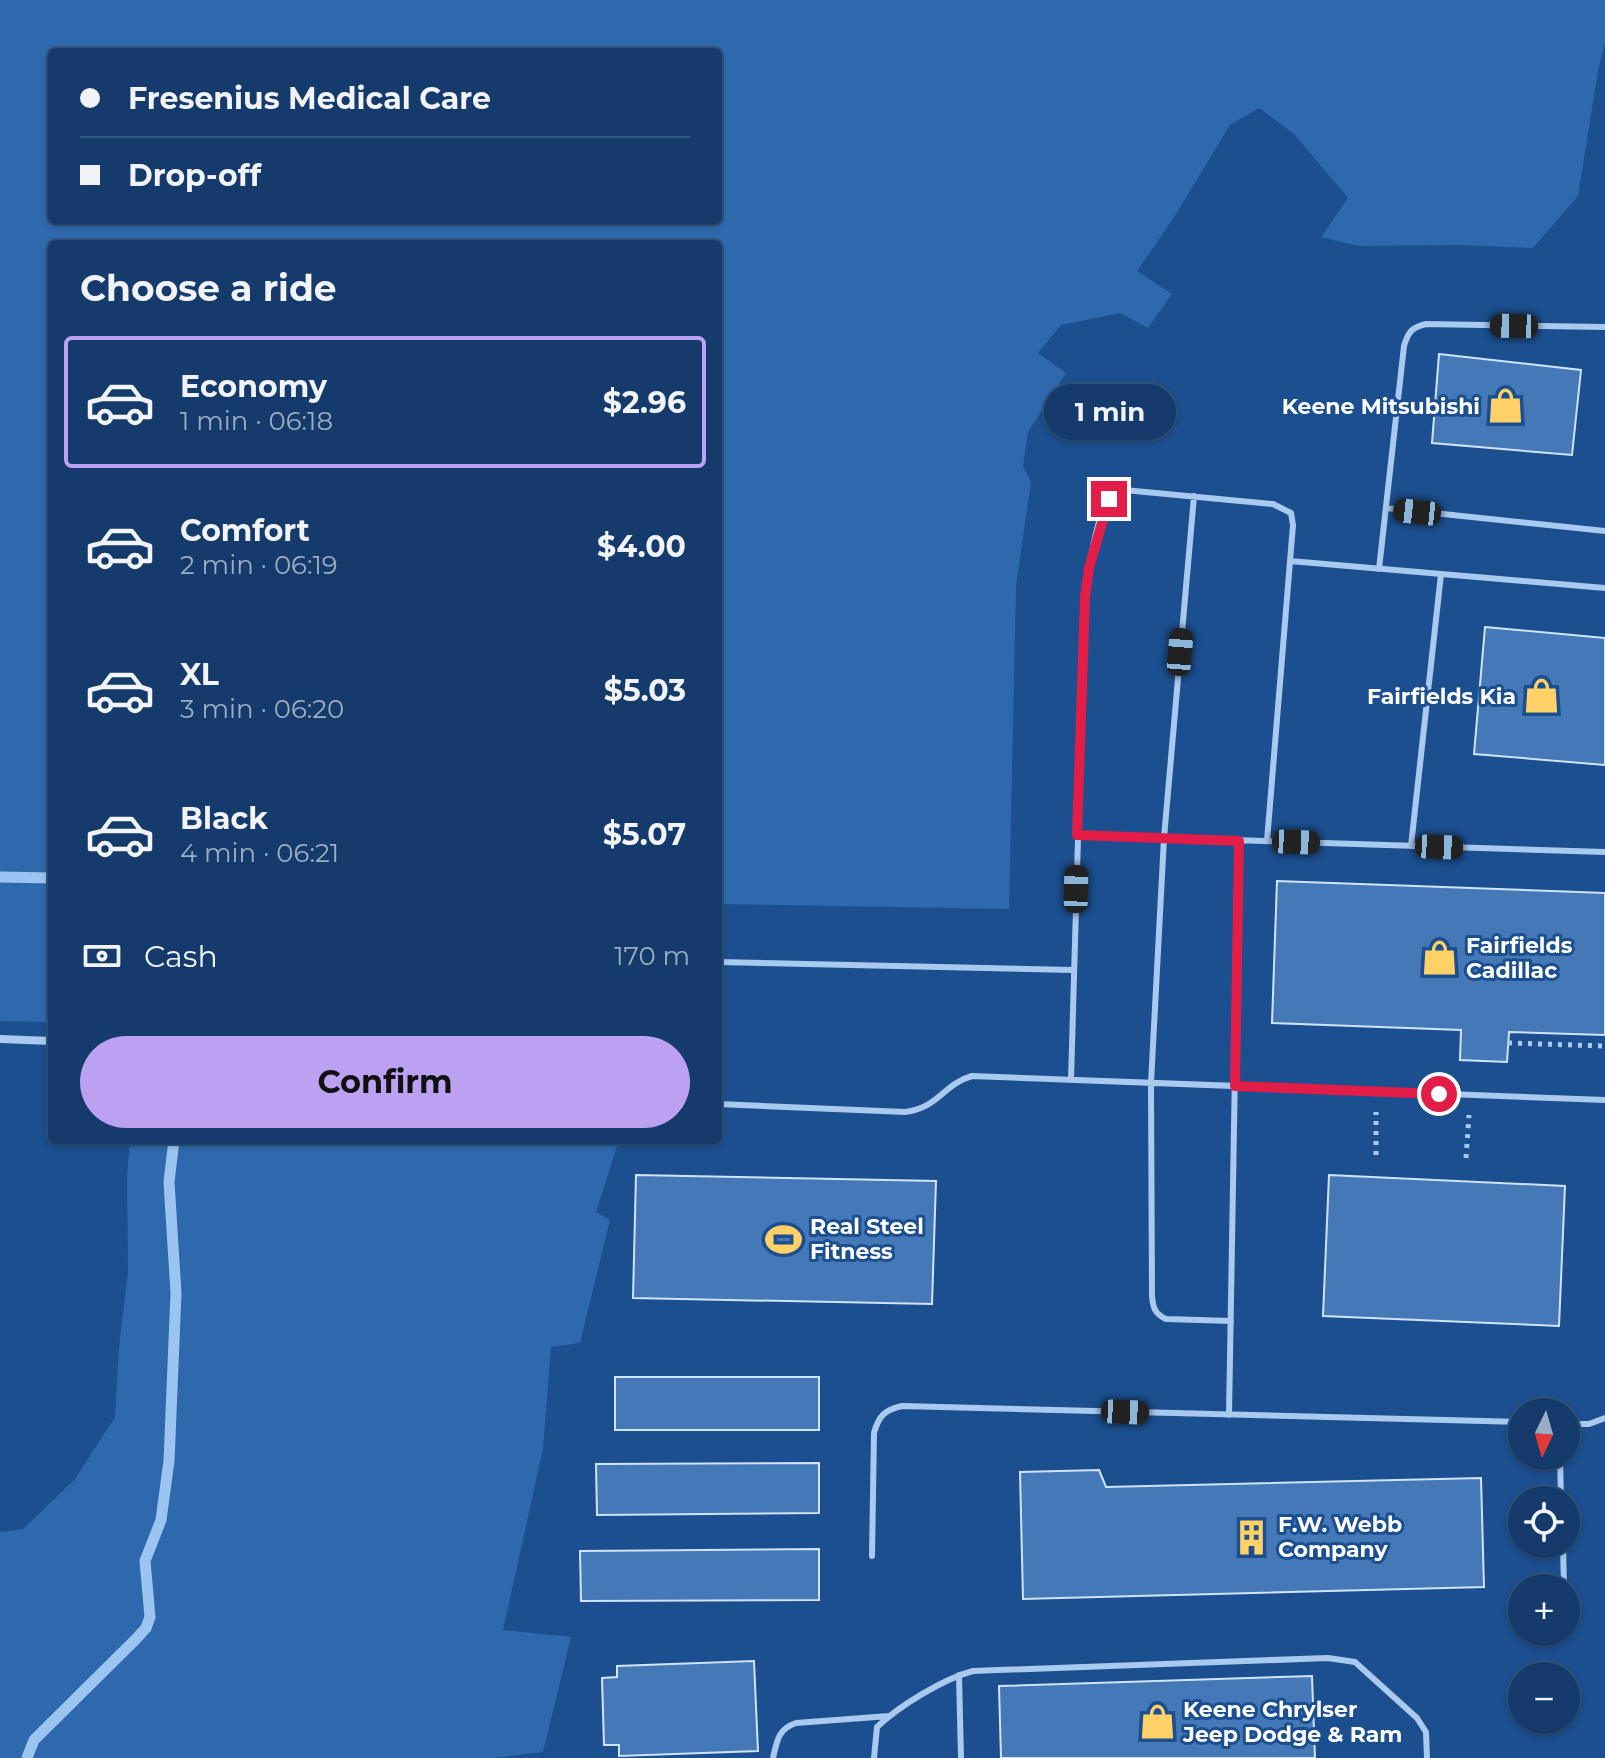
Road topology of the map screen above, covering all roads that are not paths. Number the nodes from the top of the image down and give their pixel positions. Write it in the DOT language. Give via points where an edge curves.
graph roads {
  1 [pos="1605,327"];
  2 [pos="1194,496"];
  3 [pos="1386,508"];
  4 [pos="1605,531"];
  5 [pos="1290,561"];
  6 [pos="1379,569"];
  7 [pos="1441,574"];
  8 [pos="1605,588"];
  9 [pos="1077,835"];
  10 [pos="1164,838"];
  11 [pos="1239,841"];
  12 [pos="1267,841"];
  13 [pos="1411,846"];
  14 [pos="1605,852"];
  15 [pos="722,962"];
  16 [pos="1073,970"];
  17 [pos="0,1039"];
  18 [pos="48,1041"];
  19 [pos="1071,1080"];
  20 [pos="1151,1083"];
  21 [pos="1235,1086"];
  22 [pos="1605,1100"];
  23 [pos="722,1104"];
  24 [pos="1231,1321"];
  25 [pos="1229,1415"];
  26 [pos="1605,1418"];
  27 [pos="1508,1422"];
  28 [pos="1580,1424"];
  29 [pos="872,1556"];
  30 [pos="959,1675"];
  31 [pos="889,1716"];
  32 [pos="773,1758"];
  33 [pos="874,1758"];
  34 [pos="961,1758"];
  35 [pos="1427,1758"];
  1 -- 3 [label="lane" via="1426,324 1408,333"];
  2 -- 5 [label="lane" via="1284,507 1293,525"];
  2 -- 9 [label="lane" via="1124,490 1104,509 1085,597"];
  2 -- 10 [label="lane"];
  3 -- 4 [label="lane"];
  3 -- 6 [label="lane"];
  5 -- 6 [label="lane"];
  5 -- 12 [label="lane"];
  6 -- 7 [label="lane"];
  7 -- 8 [label="lane"];
  7 -- 13 [label="lane"];
  9 -- 10 [label="lane"];
  9 -- 16 [label="lane"];
  10 -- 11 [label="lane"];
  10 -- 20 [label="lane"];
  11 -- 12 [label="lane"];
  11 -- 21 [label="lane"];
  12 -- 13 [label="lane"];
  13 -- 14 [label="lane"];
  15 -- 16 [label="lane"];
  16 -- 19 [label="lane"];
  17 -- 18 [label="street"];
  19 -- 20 [label="lane"];
  19 -- 23 [label="lane" via="972,1076 929,1106 905,1112"];
  20 -- 21 [label="lane"];
  20 -- 24 [label="lane" via="1153,1308 1166,1319"];
  21 -- 22 [label="lane"];
  21 -- 24 [label="lane"];
  24 -- 25 [label="lane"];
  25 -- 27 [label="lane"];
  25 -- 29 [label="lane" via="886,1409 874,1433"];
  26 -- 28 [label="lane"];
  30 -- 31 [label="lane"];
  30 -- 34 [label="lane"];
  30 -- 35 [label="lane" via="1344,1659 1355,1662 1417,1718 1426,1732"];
  31 -- 32 [label="lane" via="787,1726"];
  31 -- 33 [label="lane" via="877,1727"];
}
